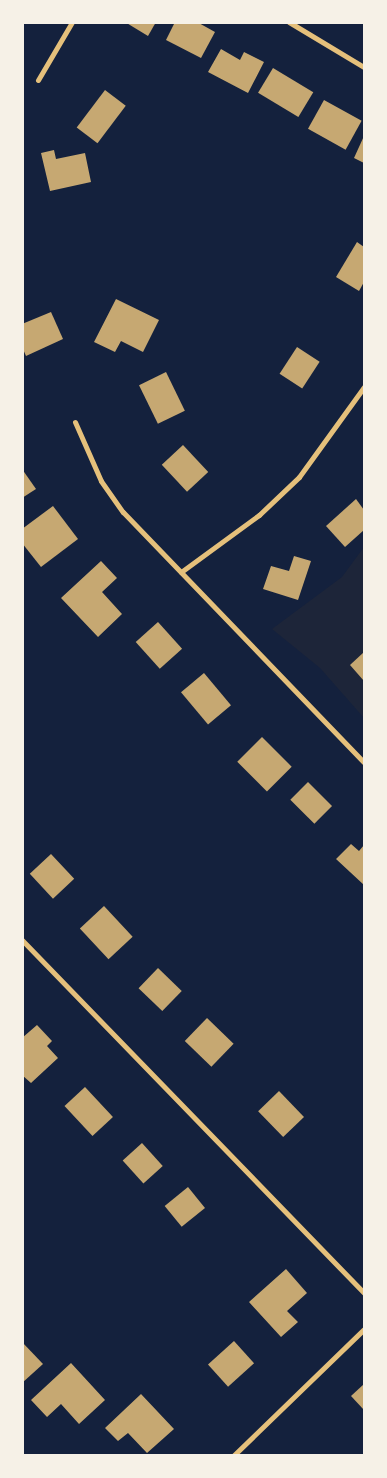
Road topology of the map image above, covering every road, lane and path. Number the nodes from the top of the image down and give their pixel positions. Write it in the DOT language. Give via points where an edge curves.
graph roads {
  1 [pos="72,22"];
  2 [pos="289,22"];
  3 [pos="364,67"];
  4 [pos="38,80"];
  5 [pos="364,387"];
  6 [pos="75,422"];
  7 [pos="181,572"];
  8 [pos="364,762"];
  9 [pos="22,940"];
  10 [pos="364,1293"];
  11 [pos="364,1329"];
  12 [pos="233,1456"];
  1 -- 4 [label="street"];
  2 -- 3 [label="street"];
  5 -- 7 [label="street" via="299,477 259,515"];
  6 -- 7 [label="street" via="101,481 123,512"];
  7 -- 8 [label="street"];
  9 -- 10 [label="street"];
  11 -- 12 [label="street"];
}
